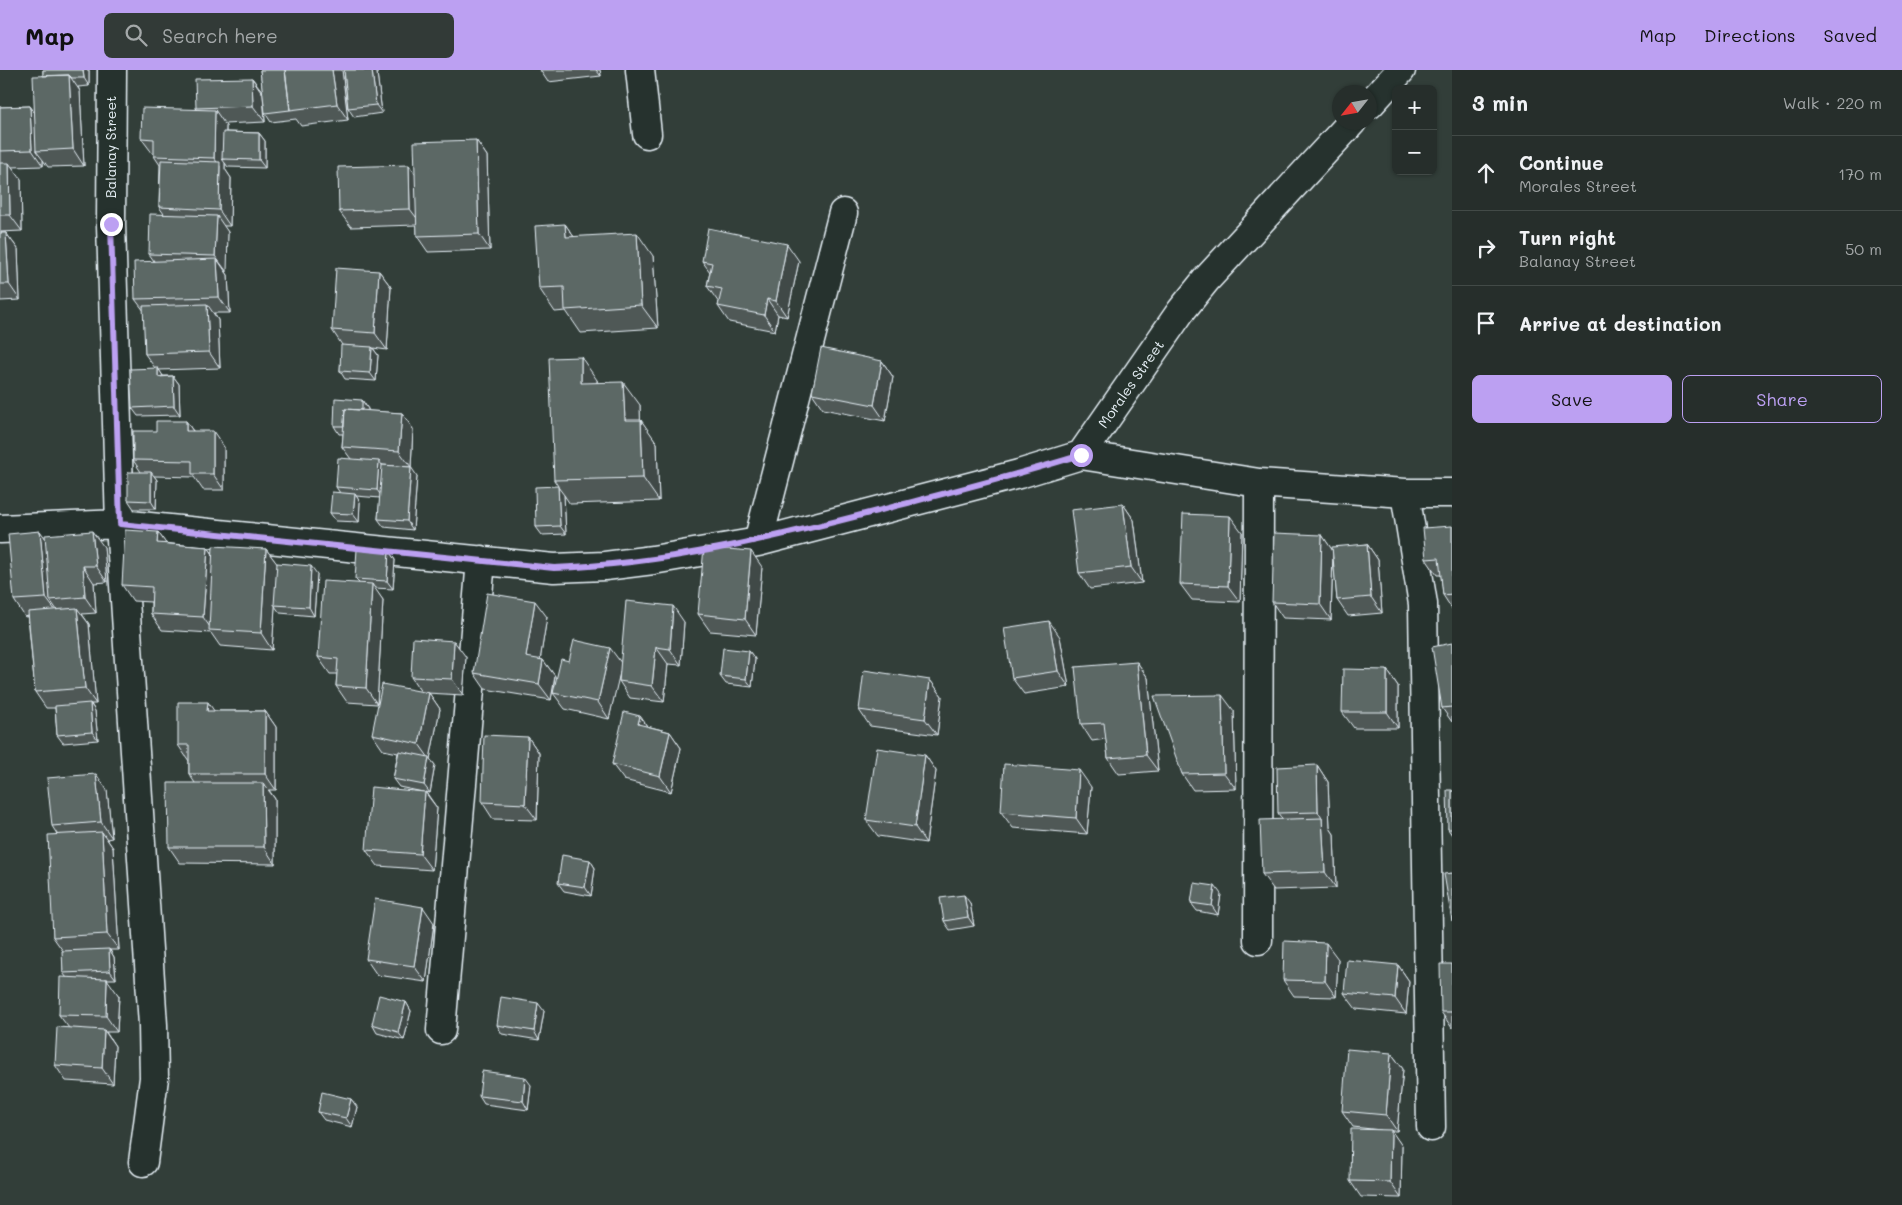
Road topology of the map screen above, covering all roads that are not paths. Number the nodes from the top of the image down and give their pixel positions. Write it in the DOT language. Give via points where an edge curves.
graph roads {
  1 [pos="112,70"];
  2 [pos="640,70"];
  3 [pos="1401,70"];
  4 [pos="1377,96"];
  5 [pos="1345,130"];
  6 [pos="647,134"];
  7 [pos="843,213"];
  8 [pos="1081,455"];
  9 [pos="1259,483"];
  10 [pos="1405,493"];
  11 [pos="1452,493"];
  12 [pos="120,524"];
  13 [pos="0,529"];
  14 [pos="758,542"];
  15 [pos="481,560"];
  16 [pos="1258,940"];
  17 [pos="441,1030"];
  18 [pos="1431,1127"];
  19 [pos="143,1162"];
  1 -- 12 [label="street, Balanay Street" via="111,224"];
  2 -- 6 [label="street"];
  3 -- 4 [label="street"];
  5 -- 8 [label="street, Morales Street" via="1206,280"];
  7 -- 14 [label="street"];
  8 -- 9 [label="street"];
  8 -- 14 [label="street"];
  9 -- 10 [label="street"];
  9 -- 16 [label="street"];
  10 -- 11 [label="street"];
  10 -- 18 [label="street" via="1424,604"];
  12 -- 13 [label="street"];
  12 -- 15 [label="street"];
  12 -- 19 [label="street, Balanay Street" via="153,1025 154,1078"];
  14 -- 15 [label="street" via="605,566 554,568"];
  15 -- 17 [label="street"];
}
